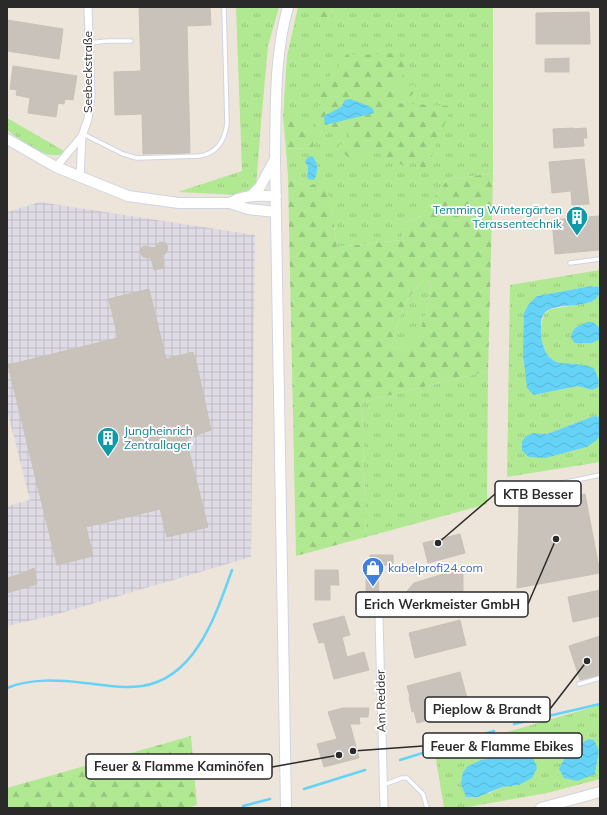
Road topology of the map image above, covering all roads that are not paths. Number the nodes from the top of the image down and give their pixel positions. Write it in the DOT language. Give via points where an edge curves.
graph roads {
  1 [pos="88,7"];
  2 [pos="224,7"];
  3 [pos="288,7"];
  4 [pos="132,41"];
  5 [pos="89,43"];
  6 [pos="83,135"];
  7 [pos="7,139"];
  8 [pos="275,159"];
  9 [pos="56,167"];
  10 [pos="80,178"];
  11 [pos="251,196"];
  12 [pos="276,196"];
  13 [pos="230,203"];
  14 [pos="276,212"];
  15 [pos="600,259"];
  16 [pos="570,263"];
  17 [pos="600,475"];
  18 [pos="528,490"];
  19 [pos="379,619"];
  20 [pos="600,678"];
  21 [pos="579,684"];
  22 [pos="383,785"];
  23 [pos="600,792"];
  24 [pos="286,808"];
  25 [pos="384,808"];
  26 [pos="427,808"];
  27 [pos="543,808"];
  1 -- 5 [label="street, Seebeckstraße"];
  2 -- 6 [label="lane" via="227,123 219,146 208,155 136,158"];
  3 -- 8 [label="main road" via="277,72"];
  4 -- 5 [label="lane"];
  5 -- 6 [label="street, Seebeckstraße" via="91,96"];
  6 -- 9 [label="street, Seebeckstraße"];
  6 -- 10 [label="street, Seebeckstraße"];
  7 -- 9 [label="main road"];
  8 -- 11 [label="main road" via="260,187"];
  8 -- 12 [label="main road"];
  9 -- 10 [label="main road"];
  10 -- 13 [label="main road" via="128,196 179,203"];
  11 -- 12 [label="main road"];
  11 -- 13 [label="main road"];
  12 -- 14 [label="main road"];
  13 -- 14 [label="main road" via="248,209"];
  14 -- 24 [label="main road"];
  15 -- 16 [label="lane"];
  17 -- 18 [label="lane"];
  19 -- 22 [label="street, Am Redder"];
  20 -- 21 [label="lane"];
  22 -- 25 [label="street, Am Redder"];
  22 -- 26 [label="lane" via="407,778 423,794"];
  23 -- 27 [label="main road"];
}
